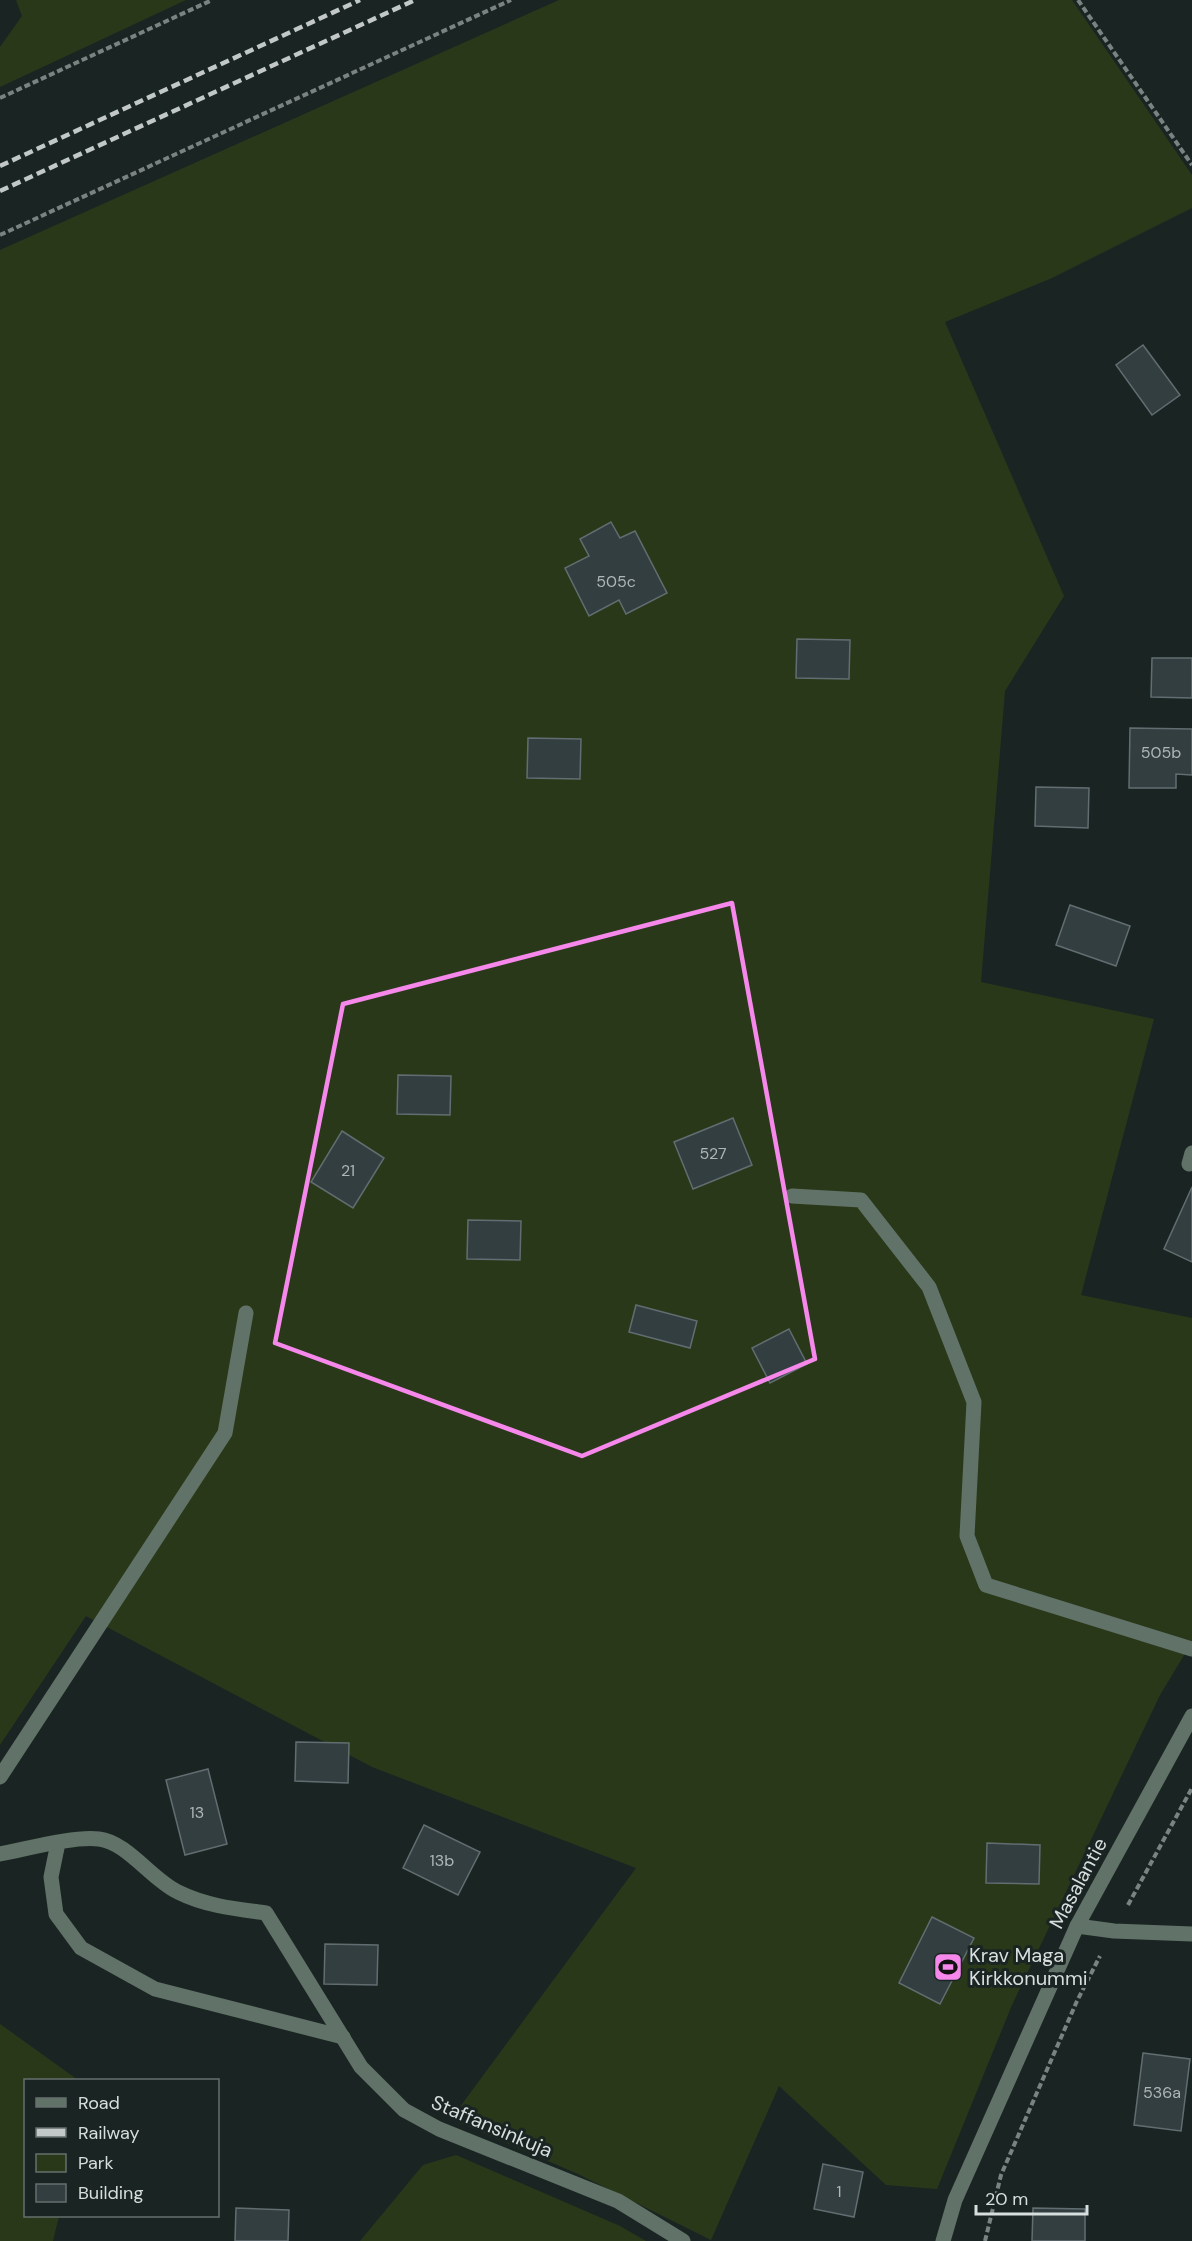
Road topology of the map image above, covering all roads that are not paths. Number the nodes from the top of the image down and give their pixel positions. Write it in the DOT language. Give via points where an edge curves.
graph roads {
  1 [pos="792,1196"];
  2 [pos="246,1313"];
  3 [pos="1192,1649"];
  4 [pos="1192,1716"];
  5 [pos="0,1777"];
  6 [pos="58,1843"];
  7 [pos="0,1854"];
  8 [pos="1077,1926"];
  9 [pos="1192,1934"];
  10 [pos="343,2037"];
  11 [pos="682,2241"];
  12 [pos="943,2241"];
  1 -- 3 [label="street" via="861,1200 929,1287 974,1402 967,1536 986,1585"];
  2 -- 5 [label="street" via="225,1433"];
  4 -- 8 [label="street, Masalantie"];
  6 -- 7 [label="street"];
  6 -- 10 [label="street, Staffansinkuja" via="100,1839 123,1848 149,1874 177,1892 219,1907 266,1913"];
  6 -- 10 [label="street" via="51,1877 56,1914 81,1948 155,1989"];
  8 -- 9 [label="street"];
  8 -- 12 [label="street, Masalantie" via="955,2200"];
  10 -- 11 [label="street, Staffansinkuja" via="361,2067 404,2110 440,2129 618,2201"];
}
